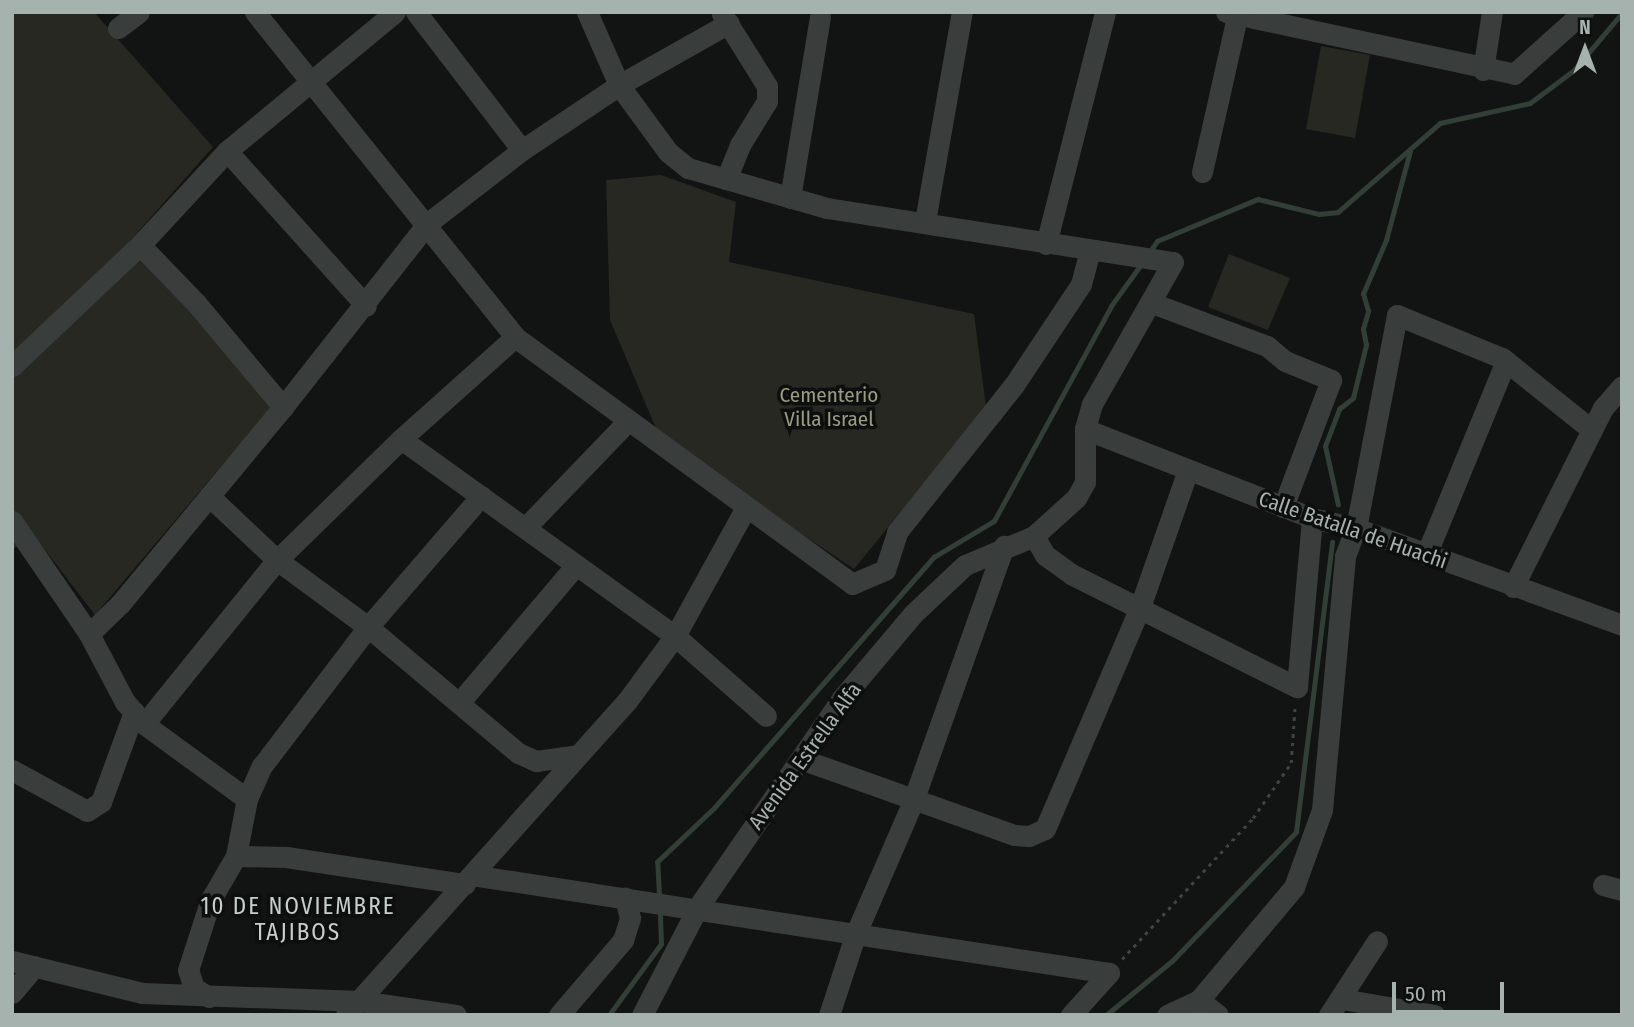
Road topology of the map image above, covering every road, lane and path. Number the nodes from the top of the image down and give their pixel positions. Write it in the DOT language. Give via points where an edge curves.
graph roads {
  1 [pos="139,12"];
  2 [pos="255,12"];
  3 [pos="395,12"];
  4 [pos="416,12"];
  5 [pos="587,12"];
  6 [pos="962,12"];
  7 [pos="1105,12"];
  8 [pos="1492,12"];
  9 [pos="1583,12"];
  10 [pos="1234,13"];
  11 [pos="820,16"];
  12 [pos="725,18"];
  13 [pos="118,28"];
  14 [pos="1483,70"];
  15 [pos="310,82"];
  16 [pos="619,85"];
  17 [pos="522,150"];
  18 [pos="227,151"];
  19 [pos="1202,172"];
  20 [pos="726,179"];
  21 [pos="790,198"];
  22 [pos="925,221"];
  23 [pos="428,223"];
  24 [pos="1046,244"];
  25 [pos="140,245"];
  26 [pos="1090,250"];
  27 [pos="1152,303"];
  28 [pos="366,306"];
  29 [pos="515,337"];
  30 [pos="1506,361"];
  31 [pos="12,366"];
  32 [pos="1622,386"];
  33 [pos="284,407"];
  34 [pos="627,422"];
  35 [pos="1085,429"];
  36 [pos="1592,430"];
  37 [pos="401,439"];
  38 [pos="1188,470"];
  39 [pos="209,496"];
  40 [pos="481,496"];
  41 [pos="1283,507"];
  42 [pos="745,509"];
  43 [pos="1312,518"];
  44 [pos="12,521"];
  45 [pos="525,528"];
  46 [pos="1356,528"];
  47 [pos="1034,536"];
  48 [pos="1004,546"];
  49 [pos="20,549"];
  50 [pos="1426,555"];
  51 [pos="277,561"];
  52 [pos="576,565"];
  53 [pos="1513,587"];
  54 [pos="1140,607"];
  55 [pos="1622,625"];
  56 [pos="368,627"];
  57 [pos="89,634"];
  58 [pos="674,636"];
  59 [pos="1297,687"];
  60 [pos="459,703"];
  61 [pos="766,716"];
  62 [pos="139,718"];
  63 [pos="578,755"];
  64 [pos="801,758"];
  65 [pos="12,770"];
  66 [pos="247,799"];
  67 [pos="913,801"];
  68 [pos="236,856"];
  69 [pos="469,880"];
  70 [pos="625,898"];
  71 [pos="697,909"];
  72 [pos="856,933"];
  73 [pos="1377,941"];
  74 [pos="12,961"];
  75 [pos="35,966"];
  76 [pos="1109,973"];
  77 [pos="12,993"];
  78 [pos="182,997"];
  79 [pos="209,997"];
  80 [pos="1199,1000"];
  81 [pos="1336,1007"];
  82 [pos="353,1008"];
  83 [pos="166,1015"];
  84 [pos="456,1015"];
  85 [pos="559,1015"];
  86 [pos="642,1015"];
  87 [pos="829,1015"];
  88 [pos="1071,1015"];
  89 [pos="1167,1015"];
  90 [pos="1217,1015"];
  91 [pos="1435,1015"];
  1 -- 13 [label="street"];
  2 -- 15 [label="street"];
  3 -- 15 [label="street"];
  4 -- 17 [label="street"];
  5 -- 16 [label="street"];
  6 -- 22 [label="street"];
  7 -- 24 [label="street"];
  8 -- 14 [label="street"];
  9 -- 14 [label="street" via="1514,74"];
  10 -- 14 [label="street"];
  10 -- 19 [label="street"];
  11 -- 21 [label="street"];
  12 -- 16 [label="street"];
  12 -- 20 [label="street" via="761,70 767,102 740,145"];
  15 -- 18 [label="street"];
  15 -- 23 [label="street"];
  16 -- 17 [label="street"];
  16 -- 20 [label="street" via="676,161"];
  17 -- 23 [label="street"];
  18 -- 25 [label="street"];
  18 -- 28 [label="street"];
  20 -- 21 [label="street"];
  21 -- 22 [label="street" via="827,208"];
  22 -- 24 [label="street"];
  23 -- 28 [label="street"];
  23 -- 29 [label="street"];
  24 -- 26 [label="street"];
  25 -- 31 [label="street"];
  25 -- 33 [label="street"];
  26 -- 27 [label="street, Avenida Estrella Alfa" via="1155,258"];
  26 -- 42 [label="street" via="1082,284 1014,385 897,532 885,570 852,584"];
  27 -- 35 [label="street, Avenida Estrella Alfa" via="1092,404"];
  27 -- 41 [label="street" via="1267,346 1285,361 1331,380"];
  28 -- 33 [label="street"];
  29 -- 34 [label="street"];
  29 -- 37 [label="street"];
  30 -- 36 [label="street"];
  30 -- 46 [label="street" via="1397,315"];
  30 -- 50 [label="street"];
  32 -- 36 [label="street"];
  33 -- 39 [label="street"];
  34 -- 42 [label="street"];
  34 -- 45 [label="street"];
  35 -- 38 [label="street, Calle Batalla de Huachi"];
  35 -- 47 [label="street, Avenida Estrella Alfa" via="1085,482 1062,513"];
  36 -- 53 [label="street"];
  37 -- 40 [label="street"];
  37 -- 51 [label="street"];
  38 -- 41 [label="street, Calle Batalla de Huachi"];
  38 -- 54 [label="street"];
  39 -- 51 [label="street"];
  39 -- 57 [label="street" via="120,604"];
  40 -- 45 [label="street"];
  40 -- 56 [label="street"];
  41 -- 43 [label="street, Calle Batalla de Huachi"];
  42 -- 58 [label="street"];
  43 -- 46 [label="street, Calle Batalla de Huachi"];
  43 -- 59 [label="street"];
  44 -- 49 [label="street"];
  45 -- 52 [label="street"];
  46 -- 50 [label="street, Calle Batalla de Huachi"];
  46 -- 80 [label="street" via="1345,556 1322,810 1294,887"];
  47 -- 48 [label="street, Avenida Estrella Alfa"];
  47 -- 54 [label="street" via="1045,555 1071,573"];
  48 -- 64 [label="street, Avenida Estrella Alfa" via="965,565 913,614 843,697"];
  48 -- 67 [label="street"];
  49 -- 57 [label="street"];
  50 -- 53 [label="street, Calle Batalla de Huachi"];
  51 -- 56 [label="street"];
  51 -- 62 [label="street"];
  52 -- 58 [label="street"];
  52 -- 60 [label="street"];
  53 -- 55 [label="street, Calle Batalla de Huachi"];
  54 -- 59 [label="street"];
  54 -- 67 [label="street" via="1045,830 1014,835"];
  56 -- 60 [label="street"];
  56 -- 66 [label="street" via="262,766"];
  57 -- 62 [label="street"];
  58 -- 61 [label="street"];
  58 -- 63 [label="street" via="593,743"];
  59 -- 76 [label="path" via="1291,763 1253,818"];
  60 -- 63 [label="street" via="518,753 536,761"];
  62 -- 65 [label="street" via="101,802 87,811"];
  62 -- 66 [label="street"];
  63 -- 69 [label="street"];
  64 -- 67 [label="street"];
  64 -- 71 [label="street, Avenida Estrella Alfa"];
  66 -- 68 [label="street"];
  67 -- 72 [label="street"];
  68 -- 69 [label="street" via="286,857"];
  68 -- 79 [label="street" via="211,899 188,970 194,988"];
  69 -- 70 [label="street"];
  69 -- 82 [label="street"];
  70 -- 71 [label="street"];
  70 -- 85 [label="street" via="630,918 623,940"];
  71 -- 72 [label="street"];
  71 -- 86 [label="street, Avenida Estrella Alfa"];
  72 -- 76 [label="street"];
  72 -- 87 [label="street"];
  73 -- 81 [label="street"];
  74 -- 75 [label="street"];
  75 -- 77 [label="street"];
  75 -- 78 [label="street" via="142,993"];
  76 -- 88 [label="street"];
  78 -- 79 [label="street"];
  78 -- 83 [label="street"];
  79 -- 82 [label="street"];
  80 -- 89 [label="street"];
  80 -- 90 [label="street"];
  81 -- 91 [label="street"];
  82 -- 84 [label="street"];
}
